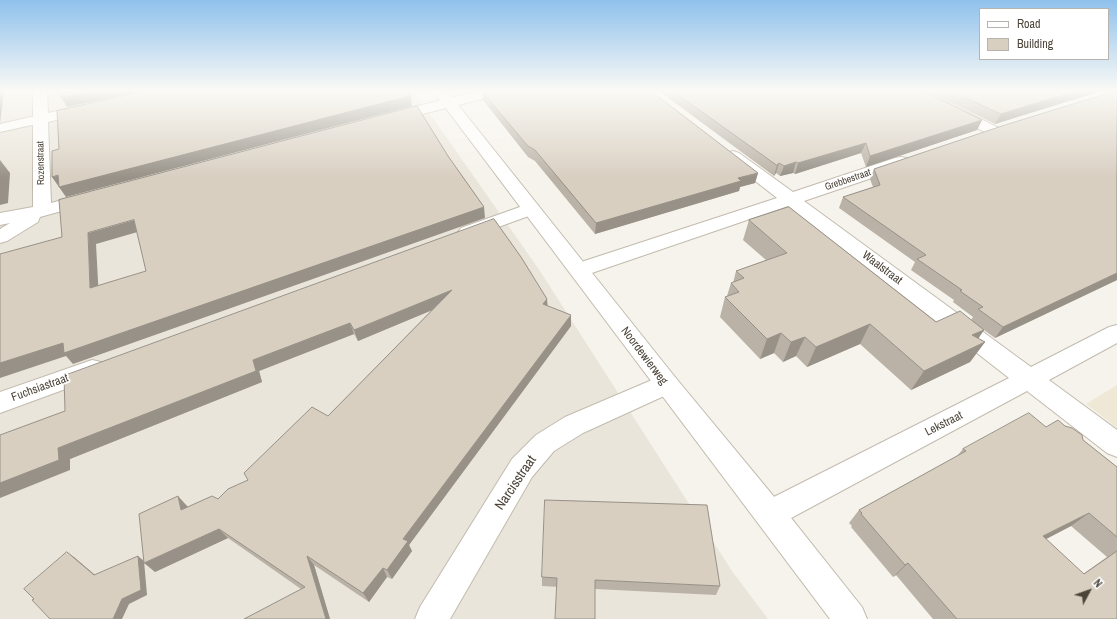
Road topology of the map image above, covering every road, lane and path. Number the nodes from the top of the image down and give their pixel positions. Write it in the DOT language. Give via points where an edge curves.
graph roads {
  1 [pos="40,119"];
  2 [pos="36,120"];
  3 [pos="462,120"];
  4 [pos="980,120"];
  5 [pos="0,128"];
  6 [pos="971,139"];
  7 [pos="721,147"];
  8 [pos="919,157"];
  9 [pos="104,194"];
  10 [pos="791,200"];
  11 [pos="531,209"];
  12 [pos="42,211"];
  13 [pos="0,219"];
  14 [pos="0,237"];
  15 [pos="449,239"];
  16 [pos="579,270"];
  17 [pos="1117,333"];
  18 [pos="112,362"];
  19 [pos="1031,379"];
  20 [pos="666,384"];
  21 [pos="0,403"];
  22 [pos="1117,445"];
  23 [pos="770,514"];
  24 [pos="432,619"];
  25 [pos="850,619"];
  1 -- 12 [label="street, Rozenstraat"];
  2 -- 5 [label="street"];
  3 -- 11 [label="street, Noordewierweg"];
  4 -- 6 [label="street" via="1001,129"];
  7 -- 10 [label="street, Waalstraat"];
  8 -- 10 [label="street, Grebbestraat"];
  9 -- 12 [label="street"];
  10 -- 16 [label="street, Grebbestraat"];
  10 -- 19 [label="street, Waalstraat"];
  11 -- 15 [label="street"];
  11 -- 16 [label="street, Noordewierweg"];
  12 -- 13 [label="street"];
  12 -- 14 [label="street"];
  16 -- 20 [label="street, Noordewierweg"];
  17 -- 19 [label="street, Lekstraat"];
  18 -- 21 [label="street, Fuchsiastraat"];
  19 -- 22 [label="street, Waalstraat"];
  19 -- 23 [label="street, Lekstraat"];
  20 -- 23 [label="street, Noordewierweg"];
  20 -- 24 [label="street, Narcisstraat" via="574,425 545,443 522,468"];
  23 -- 25 [label="street, Noordewierweg"];
}
